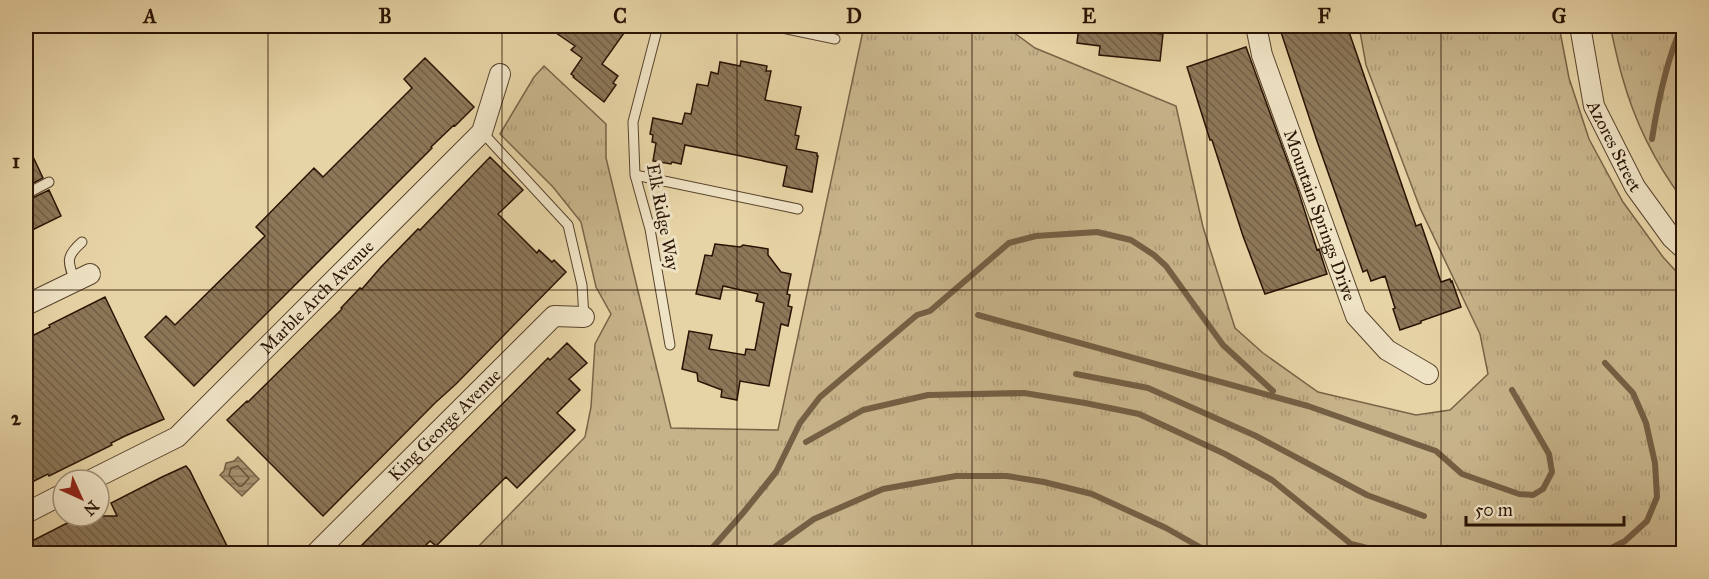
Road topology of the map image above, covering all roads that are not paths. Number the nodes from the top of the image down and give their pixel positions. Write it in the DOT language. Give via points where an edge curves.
graph roads {
  1 [pos="658,26"];
  2 [pos="773,26"];
  3 [pos="1256,26"];
  4 [pos="1580,26"];
  5 [pos="835,39"];
  6 [pos="500,74"];
  7 [pos="482,132"];
  8 [pos="635,175"];
  9 [pos="49,182"];
  10 [pos="26,194"];
  11 [pos="798,209"];
  12 [pos="82,242"];
  13 [pos="1683,249"];
  14 [pos="82,277"];
  15 [pos="26,305"];
  16 [pos="584,317"];
  17 [pos="670,345"];
  18 [pos="1428,374"];
  19 [pos="111,470"];
  20 [pos="51,500"];
  21 [pos="26,513"];
  22 [pos="315,554"];
  1 -- 8 [label="lane, Elk Ridge Way" via="633,122"];
  2 -- 5 [label="lane"];
  3 -- 18 [label="street, Mountain Springs Drive" via="1262,55 1356,316 1387,350"];
  4 -- 13 [label="street, Azores Street" via="1594,106 1635,187"];
  6 -- 7 [label="street, Marble Arch Avenue"];
  7 -- 16 [label="lane" via="568,225 582,285"];
  7 -- 19 [label="street, Marble Arch Avenue" via="177,437"];
  8 -- 11 [label="lane"];
  8 -- 17 [label="lane, Elk Ridge Way" via="650,229"];
  9 -- 10 [label="lane"];
  12 -- 14 [label="lane" via="72,251 68,263"];
  14 -- 15 [label="street"];
  16 -- 22 [label="street, King George Avenue" via="554,316"];
  20 -- 21 [label="street"];
}
